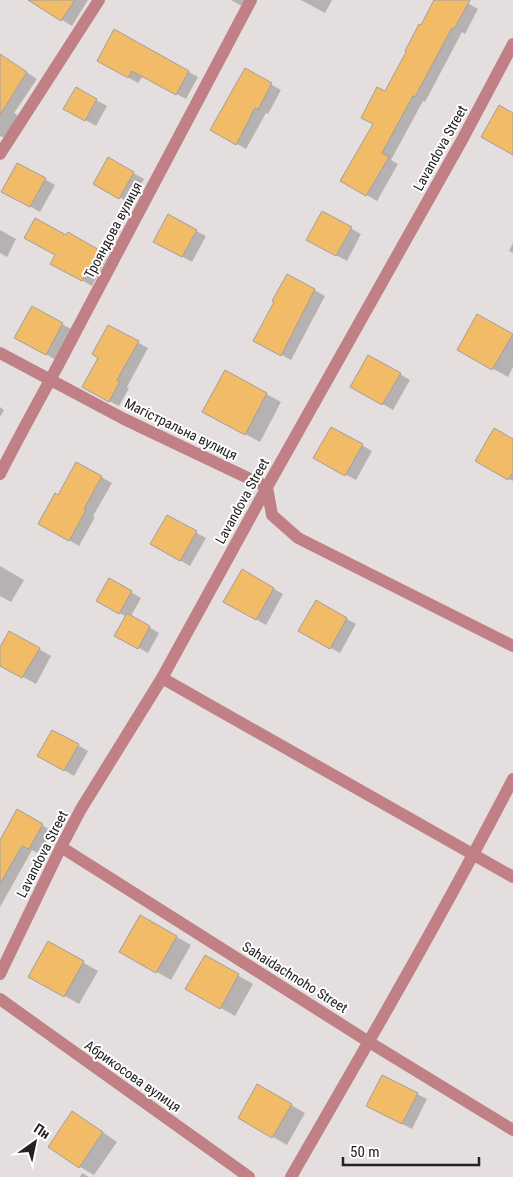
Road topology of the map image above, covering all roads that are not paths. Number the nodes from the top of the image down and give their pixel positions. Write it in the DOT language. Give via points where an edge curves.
graph roads {
  1 [pos="99,0"];
  2 [pos="251,0"];
  3 [pos="513,44"];
  4 [pos="0,154"];
  5 [pos="0,353"];
  6 [pos="50,380"];
  7 [pos="0,474"];
  8 [pos="267,487"];
  9 [pos="513,646"];
  10 [pos="162,678"];
  11 [pos="513,779"];
  12 [pos="61,846"];
  13 [pos="474,854"];
  14 [pos="513,877"];
  15 [pos="0,974"];
  16 [pos="0,1000"];
  17 [pos="369,1042"];
  18 [pos="513,1130"];
  19 [pos="249,1177"];
  20 [pos="291,1177"];
  1 -- 4 [label="street"];
  2 -- 6 [label="street, Трояндова вулиця"];
  3 -- 8 [label="street, Lavandova Street"];
  5 -- 6 [label="street, Магістральна вулиця"];
  6 -- 7 [label="street, Трояндова вулиця"];
  6 -- 8 [label="street, Магістральна вулиця"];
  8 -- 9 [label="street" via="272,515 298,538"];
  8 -- 10 [label="street, Lavandova Street"];
  10 -- 12 [label="street, Lavandova Street"];
  10 -- 13 [label="street"];
  11 -- 13 [label="street"];
  12 -- 15 [label="street, Lavandova Street"];
  12 -- 17 [label="street, Sahaidachnoho Street"];
  13 -- 14 [label="street"];
  13 -- 17 [label="street"];
  16 -- 19 [label="street, Абрикосова вулиця"];
  17 -- 18 [label="street, Sahaidachnoho Street"];
  17 -- 20 [label="street"];
}
